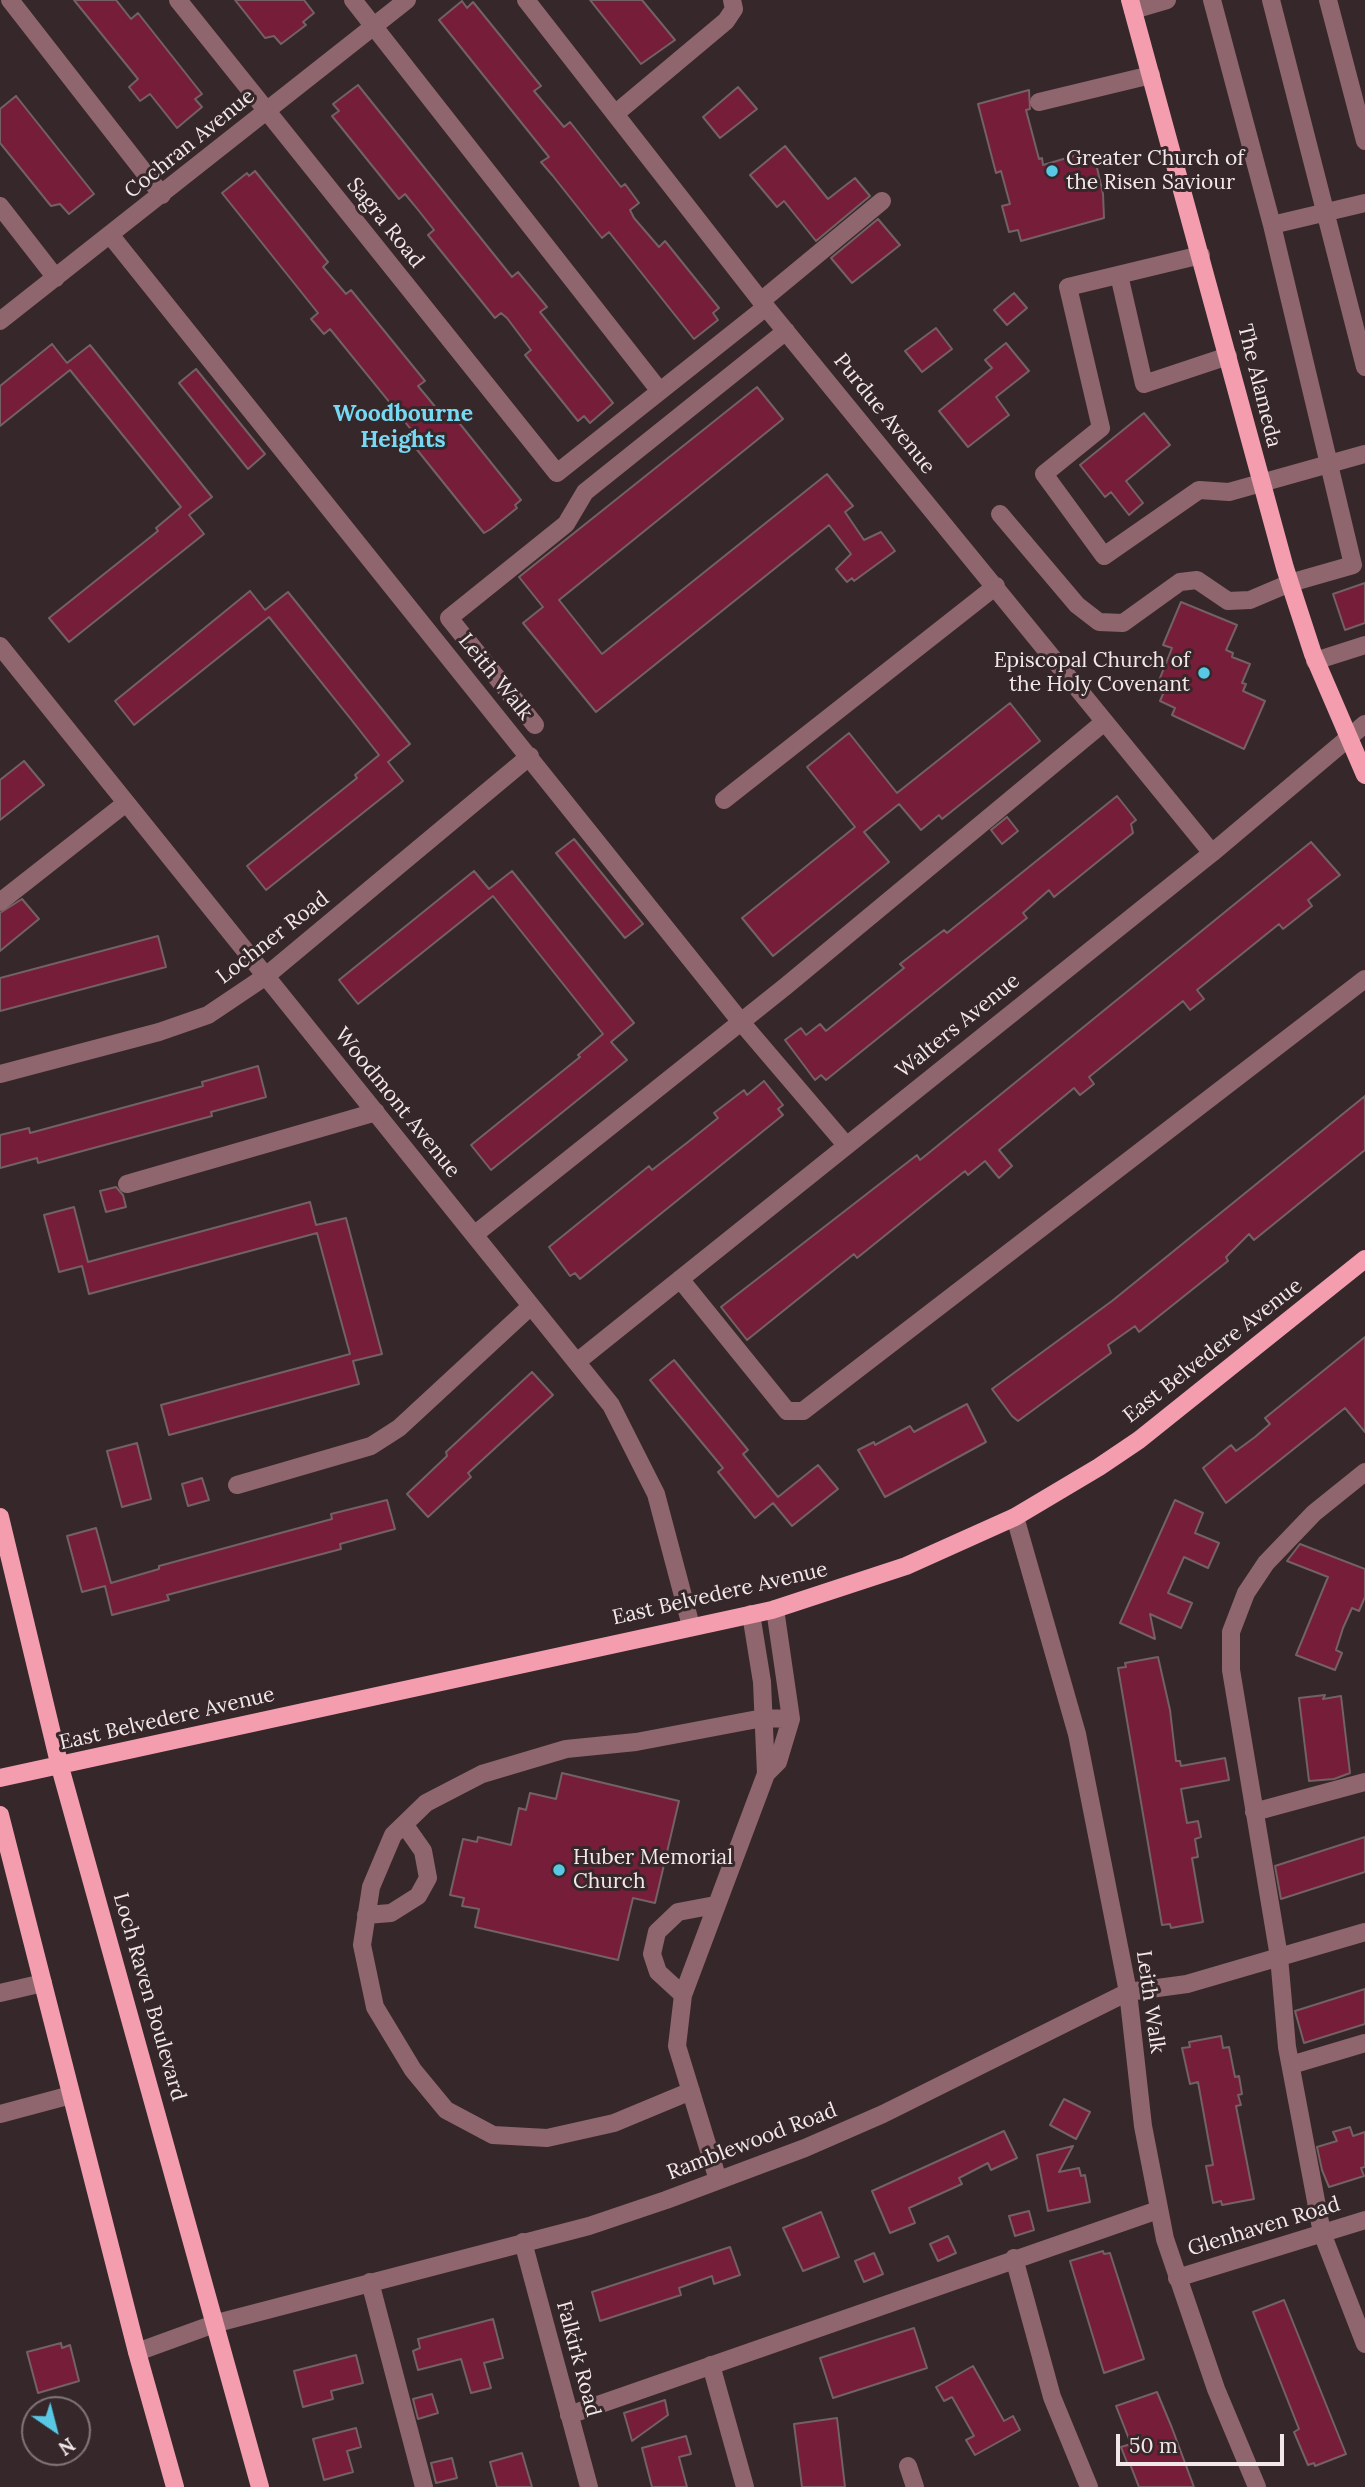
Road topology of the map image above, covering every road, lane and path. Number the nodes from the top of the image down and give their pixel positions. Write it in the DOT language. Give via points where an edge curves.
graph roads {
  1 [pos="10,0"];
  2 [pos="178,0"];
  3 [pos="353,0"];
  4 [pos="407,0"];
  5 [pos="526,0"];
  6 [pos="732,0"];
  7 [pos="1167,0"];
  8 [pos="1212,0"];
  9 [pos="1271,0"];
  10 [pos="1328,0"];
  11 [pos="1132,5"];
  12 [pos="374,26"];
  13 [pos="1151,75"];
  14 [pos="1039,102"];
  15 [pos="267,112"];
  16 [pos="615,114"];
  17 [pos="1365,141"];
  18 [pos="162,195"];
  19 [pos="882,201"];
  20 [pos="1365,203"];
  21 [pos="0,206"];
  22 [pos="1325,212"];
  23 [pos="1272,225"];
  24 [pos="111,236"];
  25 [pos="1201,255"];
  26 [pos="1119,275"];
  27 [pos="56,278"];
  28 [pos="763,304"];
  29 [pos="0,321"];
  30 [pos="786,331"];
  31 [pos="1228,356"];
  32 [pos="1365,367"];
  33 [pos="659,390"];
  34 [pos="1365,454"];
  35 [pos="1330,463"];
  36 [pos="1260,482"];
  37 [pos="1000,514"];
  38 [pos="1290,583"];
  39 [pos="996,586"];
  40 [pos="1365,645"];
  41 [pos="0,646"];
  42 [pos="1315,661"];
  43 [pos="1103,723"];
  44 [pos="1365,724"];
  45 [pos="536,726"];
  46 [pos="1348,741"];
  47 [pos="530,756"];
  48 [pos="1365,775"];
  49 [pos="724,800"];
  50 [pos="126,803"];
  51 [pos="1212,853"];
  52 [pos="0,902"];
  53 [pos="266,976"];
  54 [pos="1365,979"];
  55 [pos="741,1022"];
  56 [pos="0,1074"];
  57 [pos="376,1112"];
  58 [pos="845,1145"];
  59 [pos="127,1184"];
  60 [pos="474,1235"];
  61 [pos="1365,1259"];
  62 [pos="680,1279"];
  63 [pos="531,1306"];
  64 [pos="578,1361"];
  65 [pos="1365,1472"];
  66 [pos="237,1485"];
  67 [pos="0,1517"];
  68 [pos="1015,1517"];
  69 [pos="775,1609"];
  70 [pos="751,1614"];
  71 [pos="691,1626"];
  72 [pos="763,1718"];
  73 [pos="792,1719"];
  74 [pos="60,1767"];
  75 [pos="766,1774"];
  76 [pos="0,1778"];
  77 [pos="1365,1782"];
  78 [pos="1254,1812"];
  79 [pos="0,1815"];
  80 [pos="404,1824"];
  81 [pos="715,1905"];
  82 [pos="366,1915"];
  83 [pos="1365,1932"];
  84 [pos="1279,1957"];
  85 [pos="43,1983"];
  86 [pos="1128,1992"];
  87 [pos="0,1993"];
  88 [pos="683,1995"];
  89 [pos="1365,2043"];
  90 [pos="1291,2065"];
  91 [pos="691,2091"];
  92 [pos="71,2095"];
  93 [pos="0,2114"];
  94 [pos="718,2180"];
  95 [pos="1158,2210"];
  96 [pos="1365,2220"];
  97 [pos="1322,2233"];
  98 [pos="523,2242"];
  99 [pos="1014,2258"];
  100 [pos="1177,2278"];
  101 [pos="370,2282"];
  102 [pos="217,2323"];
  103 [pos="1365,2344"];
  104 [pos="137,2352"];
  105 [pos="712,2365"];
  106 [pos="569,2415"];
  107 [pos="908,2466"];
  108 [pos="175,2487"];
  109 [pos="260,2487"];
  110 [pos="424,2487"];
  111 [pos="589,2487"];
  112 [pos="746,2487"];
  113 [pos="915,2487"];
  114 [pos="1089,2487"];
  115 [pos="1257,2487"];
  1 -- 18 [label="street"];
  2 -- 15 [label="street, Sagra Road"];
  3 -- 12 [label="street"];
  4 -- 12 [label="street, Cochran Avenue"];
  5 -- 16 [label="street, Purdue Avenue"];
  6 -- 16 [label="street" via="734,9 726,22"];
  7 -- 11 [label="street"];
  8 -- 23 [label="street"];
  9 -- 22 [label="street"];
  10 -- 17 [label="street"];
  11 -- 13 [label="main road, The Alameda"];
  12 -- 15 [label="street, Cochran Avenue"];
  12 -- 33 [label="street"];
  13 -- 14 [label="street"];
  13 -- 25 [label="main road, The Alameda"];
  15 -- 18 [label="street, Cochran Avenue"];
  15 -- 33 [label="street, Sagra Road" via="556,473"];
  16 -- 28 [label="street, Purdue Avenue"];
  18 -- 24 [label="street, Cochran Avenue"];
  19 -- 28 [label="street"];
  20 -- 22 [label="street"];
  21 -- 27 [label="street"];
  22 -- 23 [label="street"];
  22 -- 32 [label="street"];
  23 -- 35 [label="street"];
  24 -- 27 [label="street, Cochran Avenue"];
  24 -- 47 [label="street, Leith Walk"];
  25 -- 26 [label="street"];
  25 -- 31 [label="main road, The Alameda"];
  26 -- 31 [label="street" via="1144,384"];
  26 -- 36 [label="street" via="1069,287 1101,428 1044,474 1104,556 1199,490 1229,492"];
  27 -- 29 [label="street, Cochran Avenue"];
  28 -- 30 [label="street, Purdue Avenue"];
  28 -- 33 [label="street"];
  30 -- 39 [label="street, Purdue Avenue"];
  30 -- 45 [label="street" via="585,492 566,524 450,618"];
  31 -- 36 [label="main road, The Alameda"];
  34 -- 35 [label="street"];
  35 -- 36 [label="street"];
  35 -- 38 [label="street" via="1353,565"];
  36 -- 38 [label="main road, The Alameda"];
  37 -- 38 [label="street" via="1077,605 1099,622 1123,623 1180,582 1197,580 1228,601 1250,600"];
  38 -- 42 [label="main road, The Alameda"];
  39 -- 43 [label="street, Purdue Avenue"];
  39 -- 49 [label="street"];
  40 -- 42 [label="street"];
  41 -- 50 [label="street, Woodmont Avenue"];
  42 -- 46 [label="main road, The Alameda"];
  43 -- 51 [label="street, Purdue Avenue"];
  43 -- 55 [label="street"];
  44 -- 46 [label="street, Walters Avenue"];
  46 -- 48 [label="main road, The Alameda"];
  46 -- 51 [label="street, Walters Avenue"];
  47 -- 53 [label="street, Lochner Road"];
  47 -- 55 [label="street, Leith Walk"];
  50 -- 52 [label="street"];
  50 -- 53 [label="street, Woodmont Avenue"];
  51 -- 58 [label="street, Walters Avenue"];
  53 -- 56 [label="street, Lochner Road" via="188,1024"];
  53 -- 57 [label="street, Woodmont Avenue"];
  54 -- 62 [label="street" via="803,1410 788,1411"];
  55 -- 58 [label="street, Leith Walk"];
  55 -- 60 [label="street"];
  57 -- 59 [label="street"];
  57 -- 60 [label="street, Woodmont Avenue"];
  58 -- 62 [label="street, Walters Avenue"];
  60 -- 63 [label="street, Woodmont Avenue"];
  61 -- 68 [label="main road, East Belvedere Avenue" via="1139,1440"];
  62 -- 64 [label="street, Walters Avenue"];
  63 -- 64 [label="street, Woodmont Avenue"];
  63 -- 66 [label="street" via="399,1428 372,1446"];
  64 -- 71 [label="street, Woodmont Avenue" via="630,1438 656,1494"];
  65 -- 78 [label="street" via="1314,1513 1266,1563 1246,1593 1231,1632 1231,1671"];
  67 -- 74 [label="main road, Loch Raven Boulevard"];
  68 -- 69 [label="main road, East Belvedere Avenue" via="906,1566"];
  68 -- 86 [label="street, Leith Walk" via="1077,1734"];
  69 -- 70 [label="main road, East Belvedere Avenue"];
  69 -- 73 [label="street"];
  70 -- 71 [label="main road, East Belvedere Avenue"];
  70 -- 72 [label="street"];
  71 -- 74 [label="main road, East Belvedere Avenue"];
  72 -- 73 [label="street"];
  72 -- 75 [label="street"];
  72 -- 80 [label="street" via="636,1742 566,1749 482,1774 426,1803"];
  73 -- 75 [label="street" via="778,1762"];
  74 -- 76 [label="main road, East Belvedere Avenue"];
  74 -- 102 [label="main road, Loch Raven Boulevard"];
  75 -- 81 [label="street"];
  77 -- 78 [label="street"];
  78 -- 84 [label="street"];
  79 -- 85 [label="main road"];
  80 -- 82 [label="street" via="393,1835 371,1887"];
  80 -- 82 [label="street" via="423,1851 428,1878 418,1896 391,1913"];
  81 -- 88 [label="street"];
  81 -- 88 [label="street" via="678,1912 657,1932 652,1954 658,1972"];
  82 -- 91 [label="street" via="362,1945 375,2007 413,2070 446,2110 493,2135 547,2138 614,2123"];
  83 -- 84 [label="street, Ramblewood Road"];
  84 -- 86 [label="street, Ramblewood Road" via="1187,1983"];
  84 -- 90 [label="street"];
  85 -- 87 [label="street"];
  85 -- 92 [label="main road"];
  86 -- 94 [label="street, Ramblewood Road" via="883,2114"];
  86 -- 95 [label="street, Leith Walk"];
  88 -- 91 [label="street" via="677,2046"];
  89 -- 90 [label="street"];
  90 -- 97 [label="street"];
  91 -- 94 [label="street"];
  92 -- 93 [label="street"];
  92 -- 104 [label="main road"];
  94 -- 98 [label="street, Ramblewood Road" via="589,2226"];
  95 -- 99 [label="street"];
  95 -- 100 [label="street, Leith Walk"];
  96 -- 97 [label="street, Glenhaven Road"];
  97 -- 100 [label="street, Glenhaven Road"];
  97 -- 103 [label="street"];
  98 -- 101 [label="street, Ramblewood Road"];
  98 -- 106 [label="street, Falkirk Road"];
  99 -- 105 [label="street"];
  99 -- 114 [label="street" via="1052,2397"];
  100 -- 115 [label="street, Leith Walk"];
  101 -- 102 [label="street, Ramblewood Road"];
  101 -- 110 [label="street"];
  102 -- 104 [label="street, Ramblewood Road"];
  102 -- 109 [label="main road, Loch Raven Boulevard"];
  104 -- 108 [label="main road"];
  105 -- 106 [label="street"];
  105 -- 112 [label="street"];
  106 -- 111 [label="street, Falkirk Road"];
  107 -- 113 [label="street"];
}
